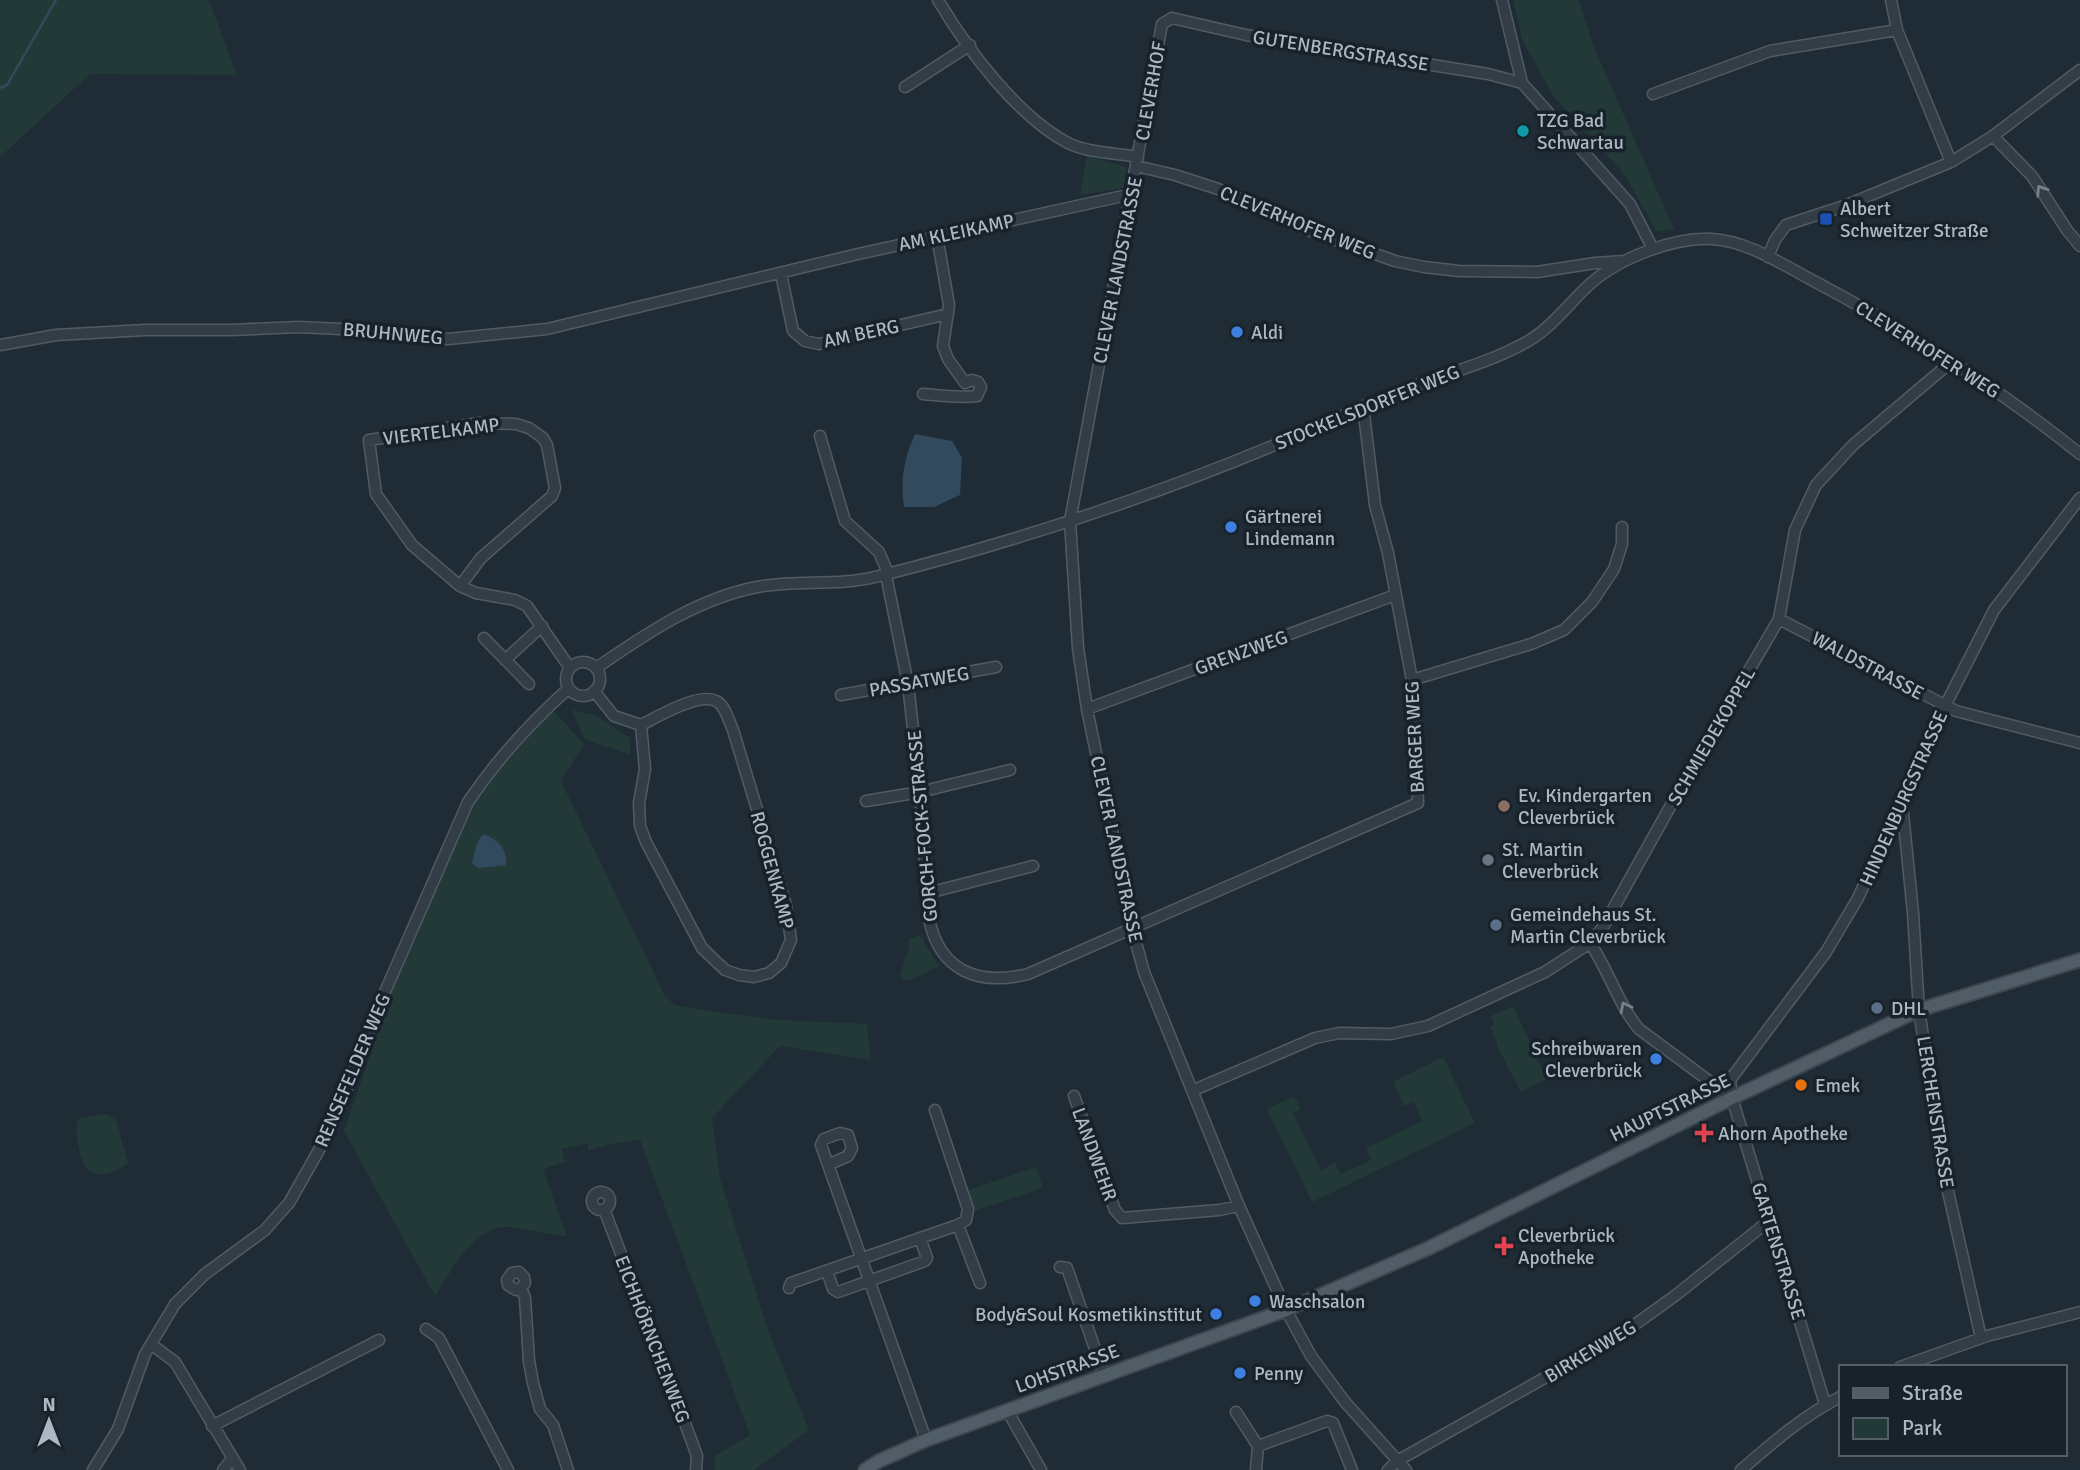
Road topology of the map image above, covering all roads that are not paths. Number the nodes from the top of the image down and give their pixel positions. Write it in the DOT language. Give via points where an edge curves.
graph roads {
  1 [pos="938,0"];
  2 [pos="1502,0"];
  3 [pos="1891,0"];
  4 [pos="1162,24"];
  5 [pos="1897,30"];
  6 [pos="970,45"];
  7 [pos="2080,70"];
  8 [pos="1522,83"];
  9 [pos="905,87"];
  10 [pos="1653,94"];
  11 [pos="1993,136"];
  12 [pos="1137,161"];
  13 [pos="1951,162"];
  14 [pos="1132,194"];
  15 [pos="937,236"];
  16 [pos="2080,246"];
  17 [pos="1653,249"];
  18 [pos="1768,257"];
  19 [pos="1628,261"];
  20 [pos="780,274"];
  21 [pos="948,314"];
  22 [pos="0,345"];
  23 [pos="1951,362"];
  24 [pos="965,383"];
  25 [pos="923,394"];
  26 [pos="964,395"];
  27 [pos="1363,407"];
  28 [pos="820,436"];
  29 [pos="2080,454"];
  30 [pos="2080,498"];
  31 [pos="1070,521"];
  32 [pos="1622,527"];
  33 [pos="887,574"];
  34 [pos="460,586"];
  35 [pos="1395,595"];
  36 [pos="1779,619"];
  37 [pos="542,626"];
  38 [pos="484,638"];
  39 [pos="505,660"];
  40 [pos="996,667"];
  41 [pos="570,668"];
  42 [pos="596,668"];
  43 [pos="1412,680"];
  44 [pos="529,684"];
  45 [pos="908,684"];
  46 [pos="569,688"];
  47 [pos="594,691"];
  48 [pos="841,695"];
  49 [pos="1945,706"];
  50 [pos="1087,709"];
  51 [pos="641,725"];
  52 [pos="2080,743"];
  53 [pos="1010,770"];
  54 [pos="920,792"];
  55 [pos="1901,800"];
  56 [pos="866,801"];
  57 [pos="1034,866"];
  58 [pos="928,893"];
  59 [pos="1132,928"];
  60 [pos="1590,943"];
  61 [pos="2080,960"];
  62 [pos="1919,1010"];
  63 [pos="1194,1090"];
  64 [pos="1074,1096"];
  65 [pos="1732,1098"];
  66 [pos="935,1110"];
  67 [pos="828,1165"];
  68 [pos="1239,1206"];
  69 [pos="604,1209"];
  70 [pos="1770,1220"];
  71 [pos="958,1225"];
  72 [pos="920,1238"];
  73 [pos="861,1259"];
  74 [pos="1060,1267"];
  75 [pos="827,1271"];
  76 [pos="869,1281"];
  77 [pos="980,1283"];
  78 [pos="521,1288"];
  79 [pos="789,1288"];
  80 [pos="1286,1310"];
  81 [pos="2080,1312"];
  82 [pos="426,1329"];
  83 [pos="1981,1338"];
  84 [pos="379,1340"];
  85 [pos="151,1344"];
  86 [pos="1906,1365"];
  87 [pos="1104,1375"];
  88 [pos="1839,1397"];
  89 [pos="1825,1404"];
  90 [pos="1007,1410"];
  91 [pos="1236,1412"];
  92 [pos="212,1426"];
  93 [pos="926,1440"];
  94 [pos="1258,1446"];
  95 [pos="232,1459"];
  96 [pos="1397,1461"];
  97 [pos="93,1470"];
  98 [pos="223,1470"];
  99 [pos="240,1470"];
  100 [pos="508,1470"];
  101 [pos="568,1470"];
  102 [pos="696,1470"];
  103 [pos="865,1470"];
  104 [pos="1041,1470"];
  105 [pos="1256,1470"];
  106 [pos="1352,1470"];
  107 [pos="1388,1470"];
  108 [pos="1406,1470"];
  109 [pos="1741,1470"];
  1 -- 6 [label="street, CLEVERHOF"];
  2 -- 8 [label="street"];
  3 -- 5 [label="street"];
  4 -- 8 [label="street, GUTENBERGSTRASSE" via="1172,18"];
  4 -- 12 [label="street, CLEVERHOF"];
  5 -- 10 [label="street" via="1770,51"];
  5 -- 13 [label="street"];
  6 -- 9 [label="street"];
  6 -- 12 [label="street, CLEVERHOF" via="1034,120 1070,144"];
  7 -- 11 [label="street"];
  8 -- 17 [label="street" via="1630,204"];
  11 -- 13 [label="street"];
  16 -- 11 [label="street, one-way" via="2032,176"];
  12 -- 14 [label="street, CLEVER LANDSTRASSE"];
  12 -- 19 [label="street, CLEVERHOFER WEG" via="1218,189 1313,232 1424,267 1537,272"];
  13 -- 18 [label="street" via="1786,226"];
  14 -- 15 [label="street, AM KLEIKAMP"];
  14 -- 31 [label="street, CLEVER LANDSTRASSE"];
  15 -- 20 [label="street, AM KLEIKAMP"];
  15 -- 21 [label="street"];
  17 -- 18 [label="street, STOCKELSDORFER WEG" via="1678,241 1714,239"];
  17 -- 19 [label="street, STOCKELSDORFER WEG"];
  18 -- 23 [label="street, CLEVERHOFER WEG" via="1865,308"];
  19 -- 27 [label="street, STOCKELSDORFER WEG" via="1593,281 1532,339"];
  20 -- 21 [label="street, AM BERG" via="793,331 805,341 819,344"];
  20 -- 22 [label="street, BRUHNWEG" via="547,329 448,339 298,327 100,332"];
  21 -- 24 [label="street" via="943,346"];
  23 -- 29 [label="street, CLEVERHOFER WEG"];
  23 -- 36 [label="street, SCHMIEDEKOPPEL" via="1853,445 1816,485 1796,527"];
  24 -- 26 [label="street"];
  24 -- 26 [label="street" via="972,380 981,387 978,396"];
  25 -- 26 [label="street"];
  27 -- 31 [label="street, STOCKELSDORFER WEG" via="1262,451"];
  27 -- 35 [label="street, BARGER WEG" via="1375,505"];
  28 -- 33 [label="street" via="845,521 879,552"];
  30 -- 49 [label="street, HINDENBURGSTRASSE" via="1994,610"];
  31 -- 33 [label="street, STOCKELSDORFER WEG"];
  31 -- 50 [label="street, CLEVER LANDSTRASSE"];
  32 -- 43 [label="street" via="1614,569 1564,630"];
  33 -- 42 [label="street, STOCKELSDORFER WEG" via="733,593 660,625"];
  33 -- 45 [label="street, GORCH-FOCK-STRASSE"];
  34 -- 34 [label="street, VIERTELKAMP" via="412,545 376,494 369,440 498,423 528,428 547,445 555,488 552,496 481,558"];
  34 -- 37 [label="street, VIERTELKAMP" via="515,600 527,606"];
  35 -- 43 [label="street, BARGER WEG"];
  35 -- 50 [label="street, GRENZWEG"];
  36 -- 49 [label="street, WALDSTRASSE"];
  36 -- 60 [label="street, SCHMIEDEKOPPEL" via="1603,928"];
  37 -- 39 [label="street"];
  37 -- 41 [label="street, VIERTELKAMP"];
  38 -- 39 [label="street"];
  39 -- 44 [label="street"];
  40 -- 45 [label="street, PASSATWEG"];
  41 -- 42 [label="street" via="586,662"];
  41 -- 46 [label="street" via="566,674"];
  42 -- 47 [label="street" via="599,683"];
  43 -- 59 [label="street, BARGER WEG" via="1418,803"];
  45 -- 48 [label="street, PASSATWEG"];
  45 -- 54 [label="street, GORCH-FOCK-STRASSE"];
  46 -- 47 [label="street" via="583,696"];
  46 -- 85 [label="street, RENSEFELDER WEG" via="536,717 468,802 377,1010 332,1127 289,1203 265,1230 189,1289"];
  47 -- 51 [label="street" via="614,716"];
  49 -- 52 [label="street, WALDSTRASSE"];
  49 -- 55 [label="street, HINDENBURGSTRASSE"];
  50 -- 59 [label="street, CLEVER LANDSTRASSE"];
  51 -- 51 [label="street, ROGGENKAMP" via="645,769 640,826 667,883 702,948 725,970 754,977 769,973 781,963 791,940 786,905 723,706 701,699"];
  53 -- 54 [label="street"];
  54 -- 56 [label="street"];
  54 -- 58 [label="street, GORCH-FOCK-STRASSE"];
  55 -- 62 [label="street, LERCHENSTRASSE"];
  55 -- 65 [label="street, HINDENBURGSTRASSE" via="1858,898 1826,952 1730,1080"];
  57 -- 58 [label="street"];
  58 -- 59 [label="street, GORCH-FOCK-STRASSE" via="933,939 956,968 976,977 1006,979 1028,974"];
  59 -- 63 [label="street, CLEVER LANDSTRASSE" via="1144,972"];
  60 -- 63 [label="street, SCHMIEDEKOPPEL" via="1545,972 1428,1026 1391,1034 1315,1038"];
  65 -- 60 [label="street, one-way" via="1639,1029"];
  61 -- 62 [label="main road, HAUPTSTRASSE"];
  62 -- 65 [label="main road, HAUPTSTRASSE"];
  62 -- 83 [label="street, LERCHENSTRASSE" via="1943,1169"];
  63 -- 68 [label="street, CLEVER LANDSTRASSE"];
  64 -- 68 [label="street, LANDWEHR" via="1115,1210 1122,1218"];
  65 -- 70 [label="street, GARTENSTRASSE"];
  65 -- 80 [label="main road, HAUPTSTRASSE" via="1429,1248"];
  66 -- 71 [label="street" via="968,1209 966,1220"];
  67 -- 73 [label="street"];
  68 -- 80 [label="street, CLEVER LANDSTRASSE"];
  69 -- 102 [label="street, EICHHÖRNCHENWEG" via="689,1436"];
  70 -- 89 [label="street, GARTENSTRASSE"];
  70 -- 96 [label="street, BIRKENWEG" via="1619,1336"];
  71 -- 72 [label="street"];
  71 -- 77 [label="street"];
  72 -- 73 [label="street"];
  72 -- 76 [label="street" via="925,1261"];
  73 -- 75 [label="street"];
  73 -- 76 [label="street"];
  74 -- 87 [label="street" via="1067,1268"];
  75 -- 76 [label="street" via="838,1292"];
  75 -- 79 [label="street"];
  76 -- 93 [label="street"];
  78 -- 101 [label="street" via="533,1383"];
  80 -- 87 [label="main road, LOHSTRASSE"];
  80 -- 96 [label="street, CLEVER LANDSTRASSE" via="1323,1374"];
  81 -- 83 [label="street"];
  82 -- 100 [label="street" via="439,1338"];
  83 -- 86 [label="street"];
  84 -- 92 [label="street"];
  85 -- 92 [label="street" via="175,1362"];
  85 -- 97 [label="street, RENSEFELDER WEG" via="118,1429"];
  87 -- 90 [label="main road, LOHSTRASSE"];
  88 -- 89 [label="street"];
  89 -- 109 [label="street"];
  90 -- 93 [label="main road, LOHSTRASSE"];
  90 -- 104 [label="street"];
  91 -- 94 [label="street"];
  92 -- 95 [label="street"];
  93 -- 103 [label="main road, LOHSTRASSE"];
  94 -- 105 [label="street"];
  94 -- 106 [label="street" via="1327,1421 1336,1426"];
  95 -- 98 [label="street"];
  95 -- 99 [label="street"];
  96 -- 107 [label="street"];
  96 -- 108 [label="street, CLEVER LANDSTRASSE"];
}
